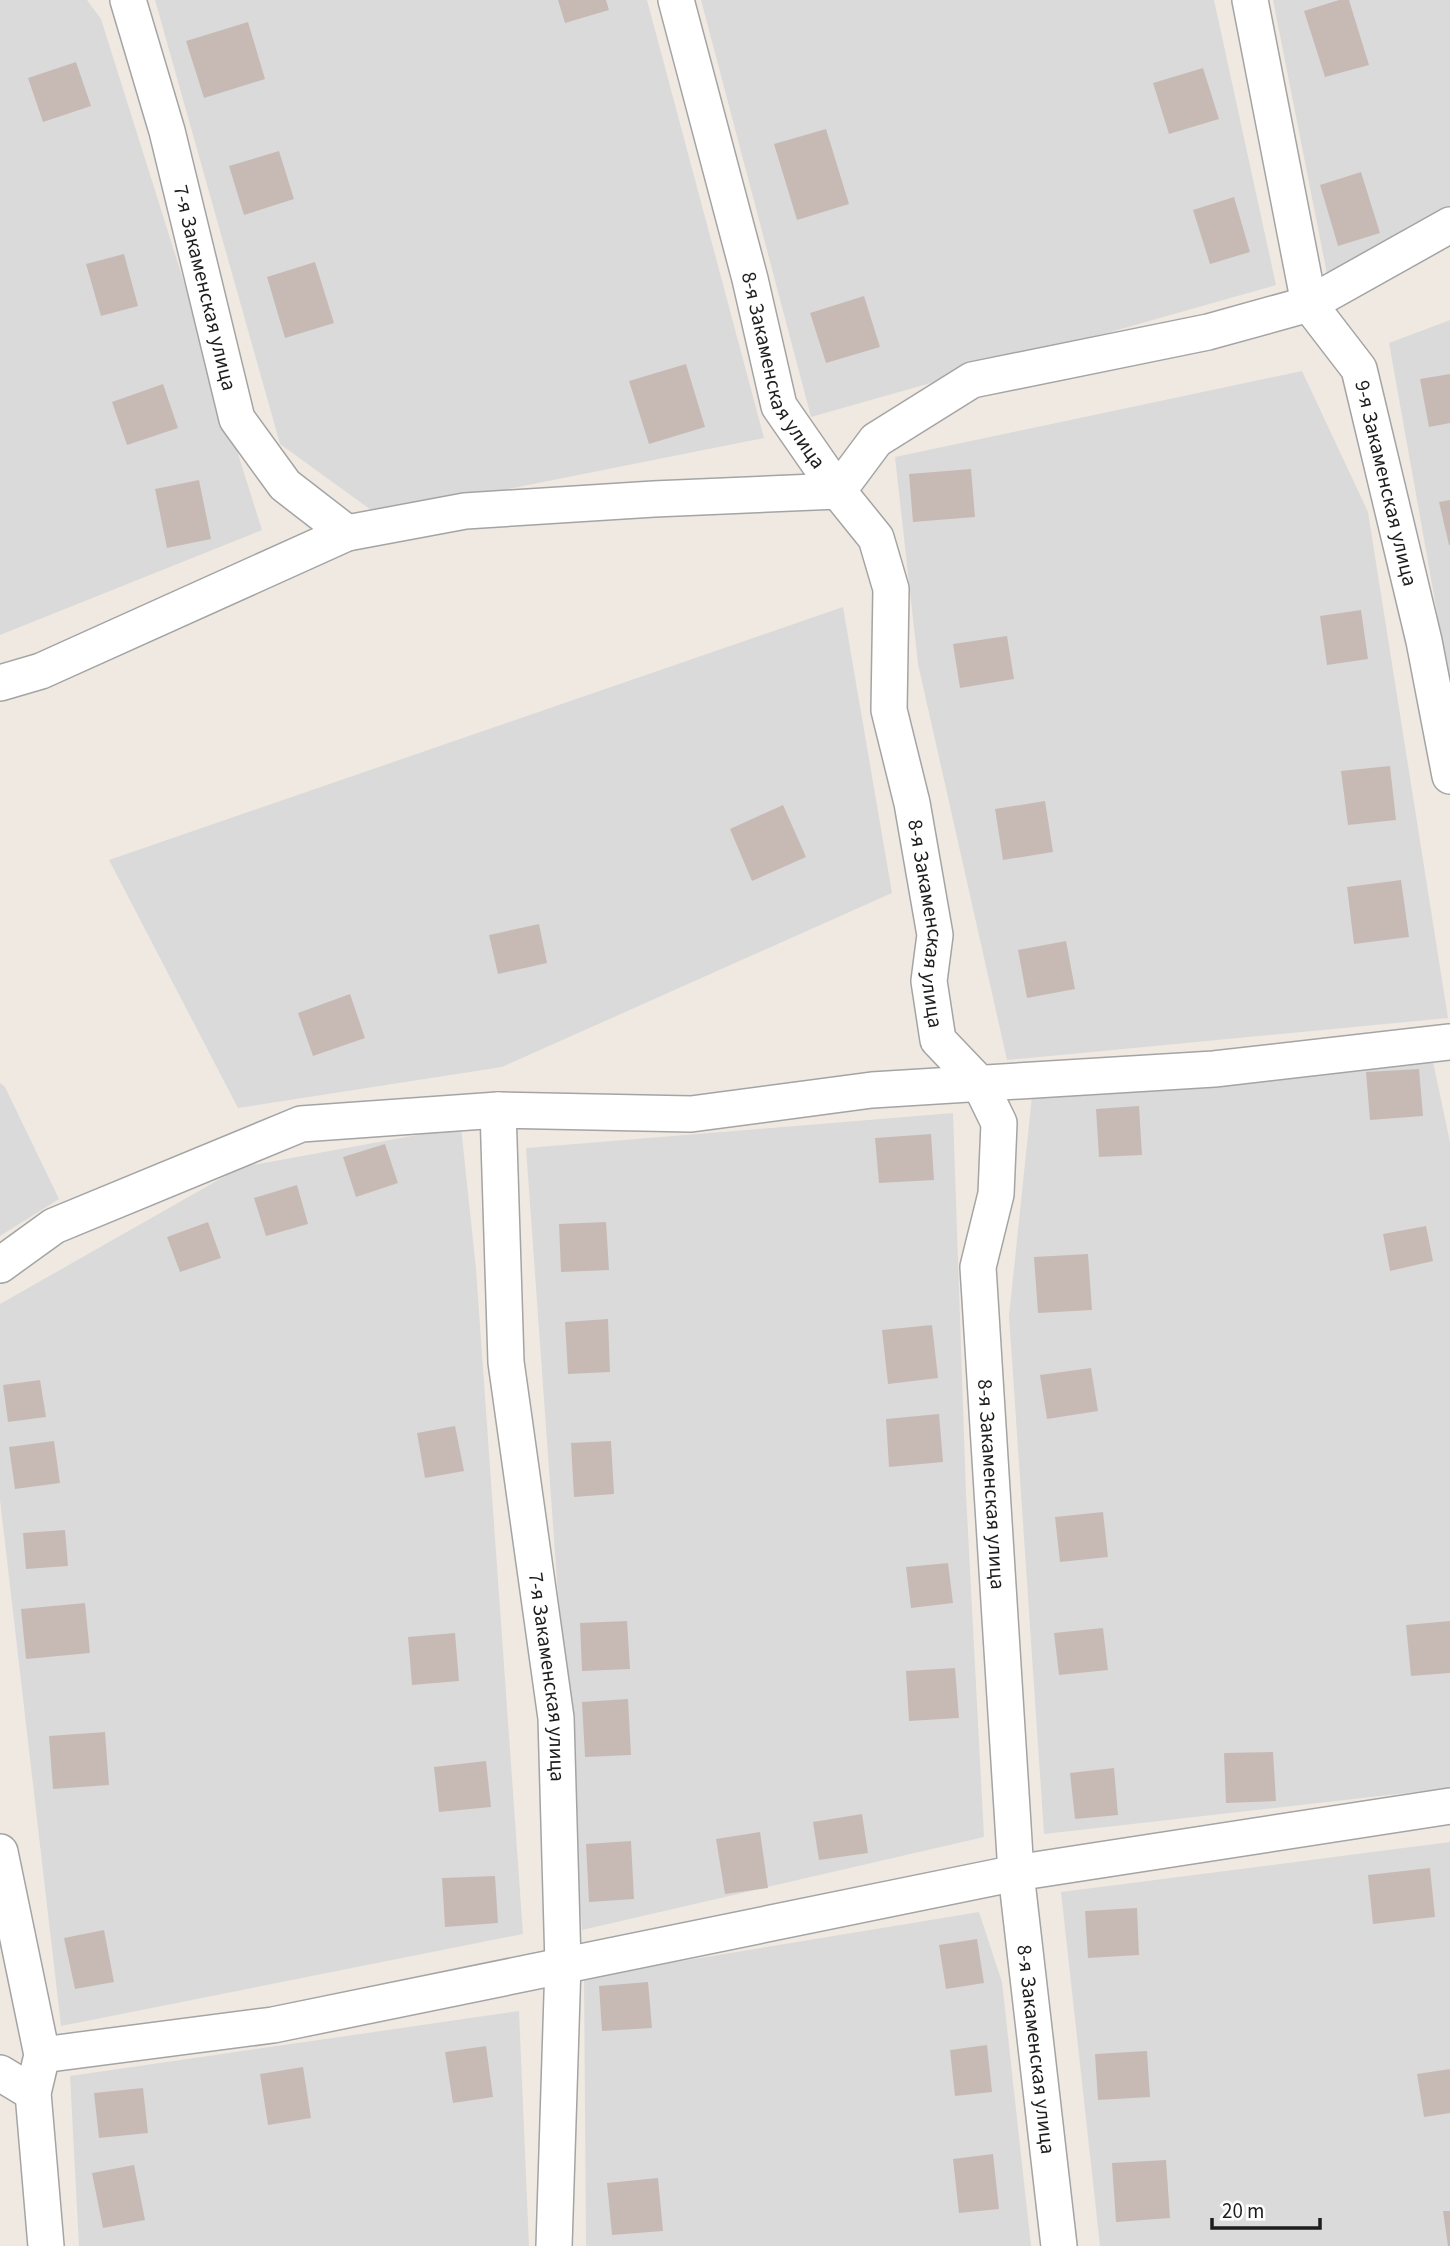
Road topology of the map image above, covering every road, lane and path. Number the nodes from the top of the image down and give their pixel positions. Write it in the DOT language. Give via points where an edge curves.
graph roads {
  1 [pos="128,0"];
  2 [pos="676,0"];
  3 [pos="1250,0"];
  4 [pos="1450,225"];
  5 [pos="1309,304"];
  6 [pos="838,491"];
  7 [pos="347,533"];
  8 [pos="0,683"];
  9 [pos="1450,776"];
  10 [pos="1450,1042"];
  11 [pos="980,1084"];
  12 [pos="498,1110"];
  13 [pos="0,1265"];
  14 [pos="1450,1806"];
  15 [pos="0,1852"];
  16 [pos="1016,1873"];
  17 [pos="563,1964"];
  18 [pos="42,2055"];
  19 [pos="0,2073"];
  20 [pos="33,2093"];
  21 [pos="46,2246"];
  22 [pos="554,2246"];
  23 [pos="1059,2246"];
  1 -- 7 [label="street, 7-я Закаменская улица" via="167,131 237,419 285,485"];
  2 -- 6 [label="street, 8-я Закаменская улица" via="779,406"];
  3 -- 5 [label="street, 9-я Закаменская улица"];
  4 -- 5 [label="street"];
  5 -- 6 [label="street" via="1208,332 972,380 876,440"];
  5 -- 9 [label="street, 9-я Закаменская улица" via="1359,369 1424,641"];
  6 -- 7 [label="street" via="465,511"];
  6 -- 11 [label="street, 8-я Закаменская улица" via="876,538 891,589 889,710 912,803 934,935 929,981 938,1040"];
  7 -- 8 [label="street" via="41,671"];
  10 -- 11 [label="street" via="1214,1069"];
  11 -- 12 [label="street" via="872,1090 691,1114"];
  11 -- 16 [label="street, 8-я Закаменская улица" via="999,1123 996,1194 978,1267"];
  12 -- 13 [label="street" via="301,1124 54,1226"];
  12 -- 17 [label="street, 7-я Закаменская улица" via="506,1362 556,1718"];
  14 -- 16 [label="street"];
  15 -- 18 [label="street"];
  16 -- 17 [label="street"];
  16 -- 23 [label="street, 8-я Закаменская улица"];
  17 -- 18 [label="street" via="273,2025"];
  17 -- 22 [label="street, 7-я Закаменская улица"];
  18 -- 20 [label="street"];
  19 -- 20 [label="street"];
  20 -- 21 [label="street"];
}
